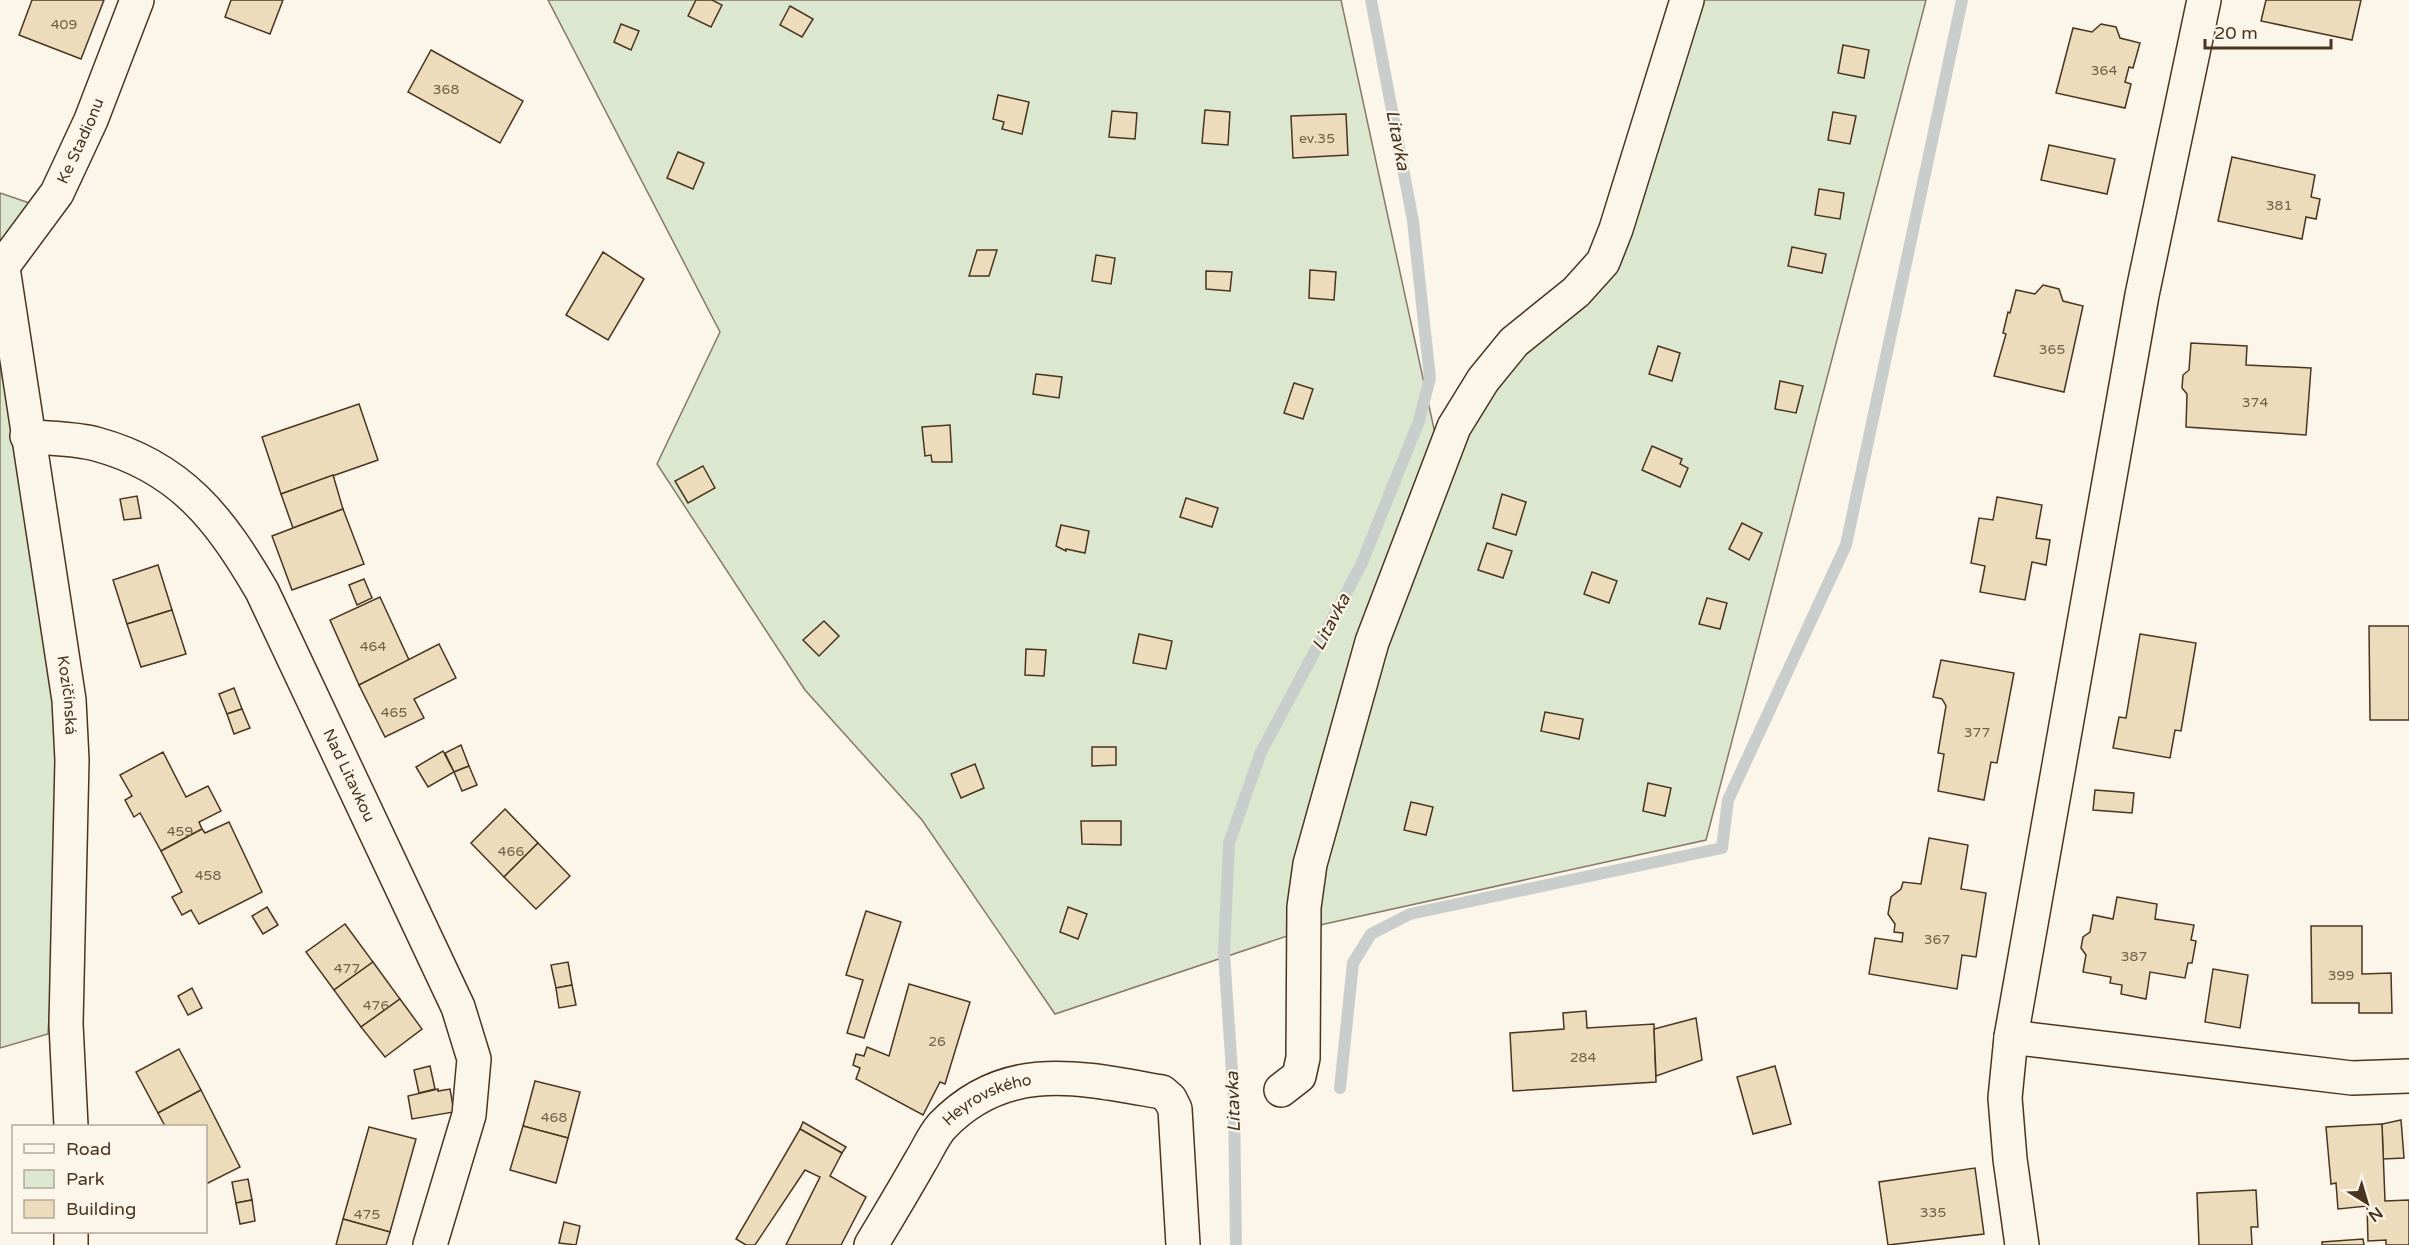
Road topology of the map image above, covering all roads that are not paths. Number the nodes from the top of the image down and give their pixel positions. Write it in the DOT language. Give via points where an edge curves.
graph roads {
  1 [pos="137,0"];
  2 [pos="1687,0"];
  3 [pos="2204,0"];
  4 [pos="1,269"];
  5 [pos="27,436"];
  6 [pos="2011,1038"];
  7 [pos="2409,1076"];
  8 [pos="1281,1090"];
  9 [pos="71,1125"];
  10 [pos="430,1245"];
  11 [pos="871,1245"];
  12 [pos="1183,1245"];
  13 [pos="2022,1245"];
  1 -- 4 [label="street, Ke Stadionu" via="91,120 57,193"];
  2 -- 8 [label="street" via="1603,262 1576,292 1514,342 1483,380 1454,427 1372,642 1310,864 1304,907 1303,1058 1299,1076"];
  3 -- 6 [label="street" via="2142,295"];
  4 -- 5 [label="street, Kozičínská"];
  5 -- 9 [label="street, Kozičínská" via="69,700 72,760 66,1024"];
  5 -- 10 [label="street, Nad Litavkou" via="95,444 149,464 197,499 233,541 262,591 458,1007 474,1059 470,1115"];
  6 -- 7 [label="street" via="2352,1078"];
  6 -- 13 [label="street" via="2006,1098"];
  11 -- 12 [label="street, Heyrovského" via="940,1128 971,1101 1040,1078 1074,1077 1162,1092 1170,1099 1175,1109"];
}
